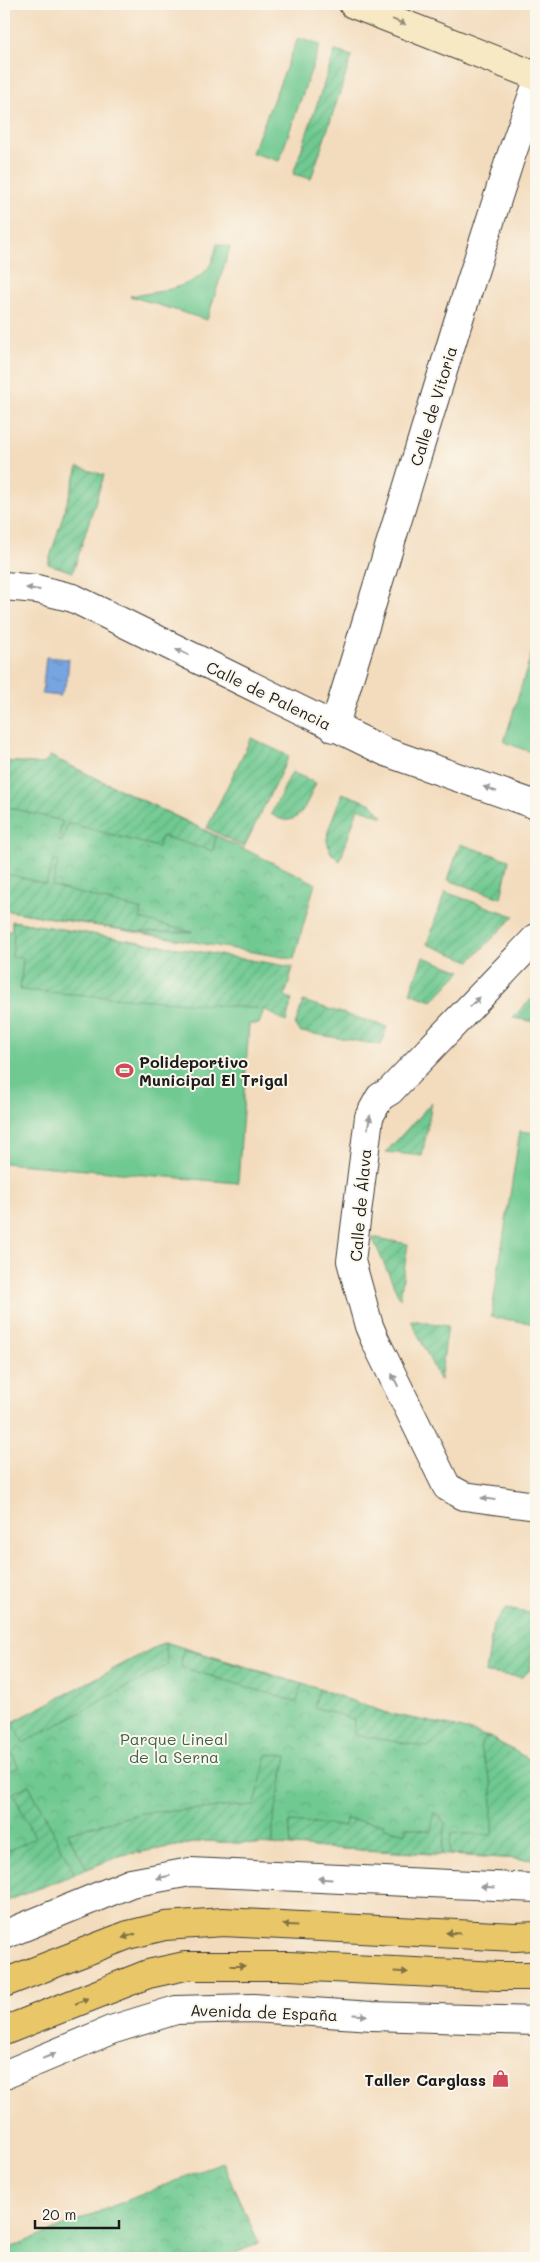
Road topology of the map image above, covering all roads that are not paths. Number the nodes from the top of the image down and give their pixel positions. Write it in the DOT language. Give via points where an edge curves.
graph roads {
  1 [pos="353,4"];
  2 [pos="536,76"];
  3 [pos="536,86"];
  4 [pos="4,586"];
  5 [pos="334,728"];
  6 [pos="536,806"];
  7 [pos="536,938"];
  8 [pos="536,1506"];
  9 [pos="536,1888"];
  10 [pos="4,1934"];
  11 [pos="536,1936"];
  12 [pos="536,1976"];
  13 [pos="4,1983"];
  14 [pos="536,2022"];
  15 [pos="4,2031"];
  16 [pos="4,2075"];
  1 -- 2 [label="main road, one-way"];
  3 -- 5 [label="street, Calle de Vitoria" via="457,325"];
  5 -- 4 [label="street, Calle de Palencia, one-way" via="73,598 37,589"];
  6 -- 5 [label="street, Calle de Palencia, one-way" via="386,752"];
  8 -- 7 [label="street, Calle de Álava, one-way" via="464,1496 447,1487 369,1326 351,1261 368,1117 376,1103"];
  9 -- 10 [label="street, one-way" via="190,1872 131,1883"];
  11 -- 13 [label="main road, one-way" via="224,1922 165,1926 128,1935"];
  15 -- 12 [label="main road, one-way" via="148,1974 185,1966 289,1966"];
  16 -- 14 [label="street, Avenida de España, one-way" via="111,2030 176,2010 254,2008"];
}
